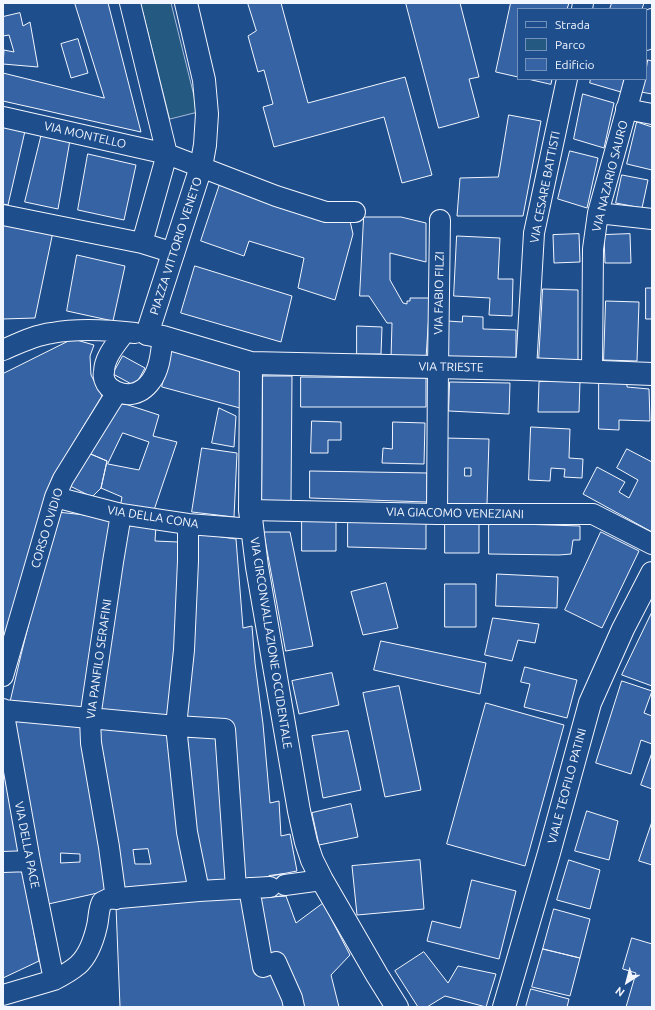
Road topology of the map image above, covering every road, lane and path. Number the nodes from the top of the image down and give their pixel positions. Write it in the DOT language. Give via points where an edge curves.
graph roads {
  1 [pos="130,3"];
  2 [pos="186,3"];
  3 [pos="652,19"];
  4 [pos="647,36"];
  5 [pos="567,80"];
  6 [pos="635,80"];
  7 [pos="626,109"];
  8 [pos="652,114"];
  9 [pos="3,117"];
  10 [pos="167,154"];
  11 [pos="201,167"];
  12 [pos="355,212"];
  13 [pos="598,213"];
  14 [pos="3,215"];
  15 [pos="652,219"];
  16 [pos="440,220"];
  17 [pos="142,244"];
  18 [pos="174,253"];
  19 [pos="125,332"];
  20 [pos="155,335"];
  21 [pos="3,350"];
  22 [pos="251,362"];
  23 [pos="438,367"];
  24 [pos="526,369"];
  25 [pos="592,371"];
  26 [pos="652,374"];
  27 [pos="117,392"];
  28 [pos="55,497"];
  29 [pos="121,514"];
  30 [pos="437,514"];
  31 [pos="252,519"];
  32 [pos="188,524"];
  33 [pos="652,544"];
  34 [pos="652,573"];
  35 [pos="3,676"];
  36 [pos="3,709"];
  37 [pos="90,718"];
  38 [pos="176,726"];
  39 [pos="30,861"];
  40 [pos="3,862"];
  41 [pos="322,880"];
  42 [pos="243,888"];
  43 [pos="198,891"];
  44 [pos="112,899"];
  45 [pos="54,980"];
  46 [pos="3,995"];
  47 [pos="294,1007"];
  48 [pos="397,1007"];
  49 [pos="504,1007"];
  1 -- 10 [label="street"];
  2 -- 11 [label="main road" via="204,80 208,114"];
  3 -- 4 [label="street"];
  5 -- 24 [label="street, VIA CESARE BATTISTI" via="534,233"];
  6 -- 7 [label="street, VIA NAZARIO SAURO"];
  7 -- 8 [label="street"];
  7 -- 13 [label="street, VIA NAZARIO SAURO"];
  9 -- 10 [label="street, VIA MONTELLO"];
  10 -- 11 [label="street, PIAZZA VITTORIO VENETO"];
  10 -- 17 [label="street"];
  11 -- 12 [label="street" via="326,212"];
  11 -- 18 [label="main road, PIAZZA VITTORIO VENETO"];
  13 -- 15 [label="street"];
  13 -- 25 [label="street, VIA NAZARIO SAURO" via="593,249"];
  14 -- 17 [label="street"];
  16 -- 23 [label="street, VIA FABIO FILZI"];
  17 -- 18 [label="street"];
  18 -- 20 [label="main road, PIAZZA VITTORIO VENETO"];
  19 -- 20 [label="street"];
  19 -- 21 [label="street" via="88,330 51,333"];
  19 -- 27 [label="street" via="106,362 104,372 105,381"];
  20 -- 22 [label="main road"];
  20 -- 27 [label="street" via="159,364 152,381 143,390 131,394"];
  22 -- 23 [label="main road, VIA TRIESTE"];
  22 -- 31 [label="main road, VIA CIRCONVALLAZIONE OCCIDENTALE"];
  23 -- 24 [label="main road, VIA TRIESTE"];
  23 -- 30 [label="street, VIA FABIO FILZI"];
  24 -- 25 [label="main road, VIA TRIESTE"];
  25 -- 26 [label="main road, VIA TRIESTE"];
  27 -- 28 [label="street, CORSO OVIDIO" via="62,479"];
  28 -- 29 [label="street, VIA DELLA CONA"];
  28 -- 35 [label="street, CORSO OVIDIO"];
  29 -- 32 [label="street, VIA DELLA CONA"];
  29 -- 37 [label="street, VIA PANFILO SERAFINI"];
  30 -- 31 [label="street, VIA GIACOMO VENEZIANI"];
  30 -- 33 [label="street, VIA GIACOMO VENEZIANI" via="593,514"];
  31 -- 32 [label="street, VIA DELLA CONA"];
  31 -- 41 [label="main road, VIA CIRCONVALLAZIONE OCCIDENTALE" via="257,567 299,811 306,842"];
  32 -- 38 [label="street" via="184,650"];
  34 -- 49 [label="main road, VIALE TEOFILO PATINI" via="623,629 590,703"];
  36 -- 37 [label="street"];
  36 -- 39 [label="street, VIA DELLA PACE"];
  37 -- 38 [label="street"];
  37 -- 44 [label="street, VIA PANFILO SERAFINI" via="91,743 109,847"];
  38 -- 42 [label="street" via="225,729"];
  38 -- 43 [label="street" via="188,832"];
  39 -- 40 [label="street"];
  39 -- 45 [label="street, VIA DELLA PACE"];
  41 -- 42 [label="street"];
  41 -- 48 [label="main road, VIA CIRCONVALLAZIONE OCCIDENTALE"];
  42 -- 43 [label="street"];
  42 -- 47 [label="street" via="263,967 276,962"];
  43 -- 44 [label="street"];
  44 -- 45 [label="street" via="102,902 92,942 79,965"];
  45 -- 46 [label="street"];
}
